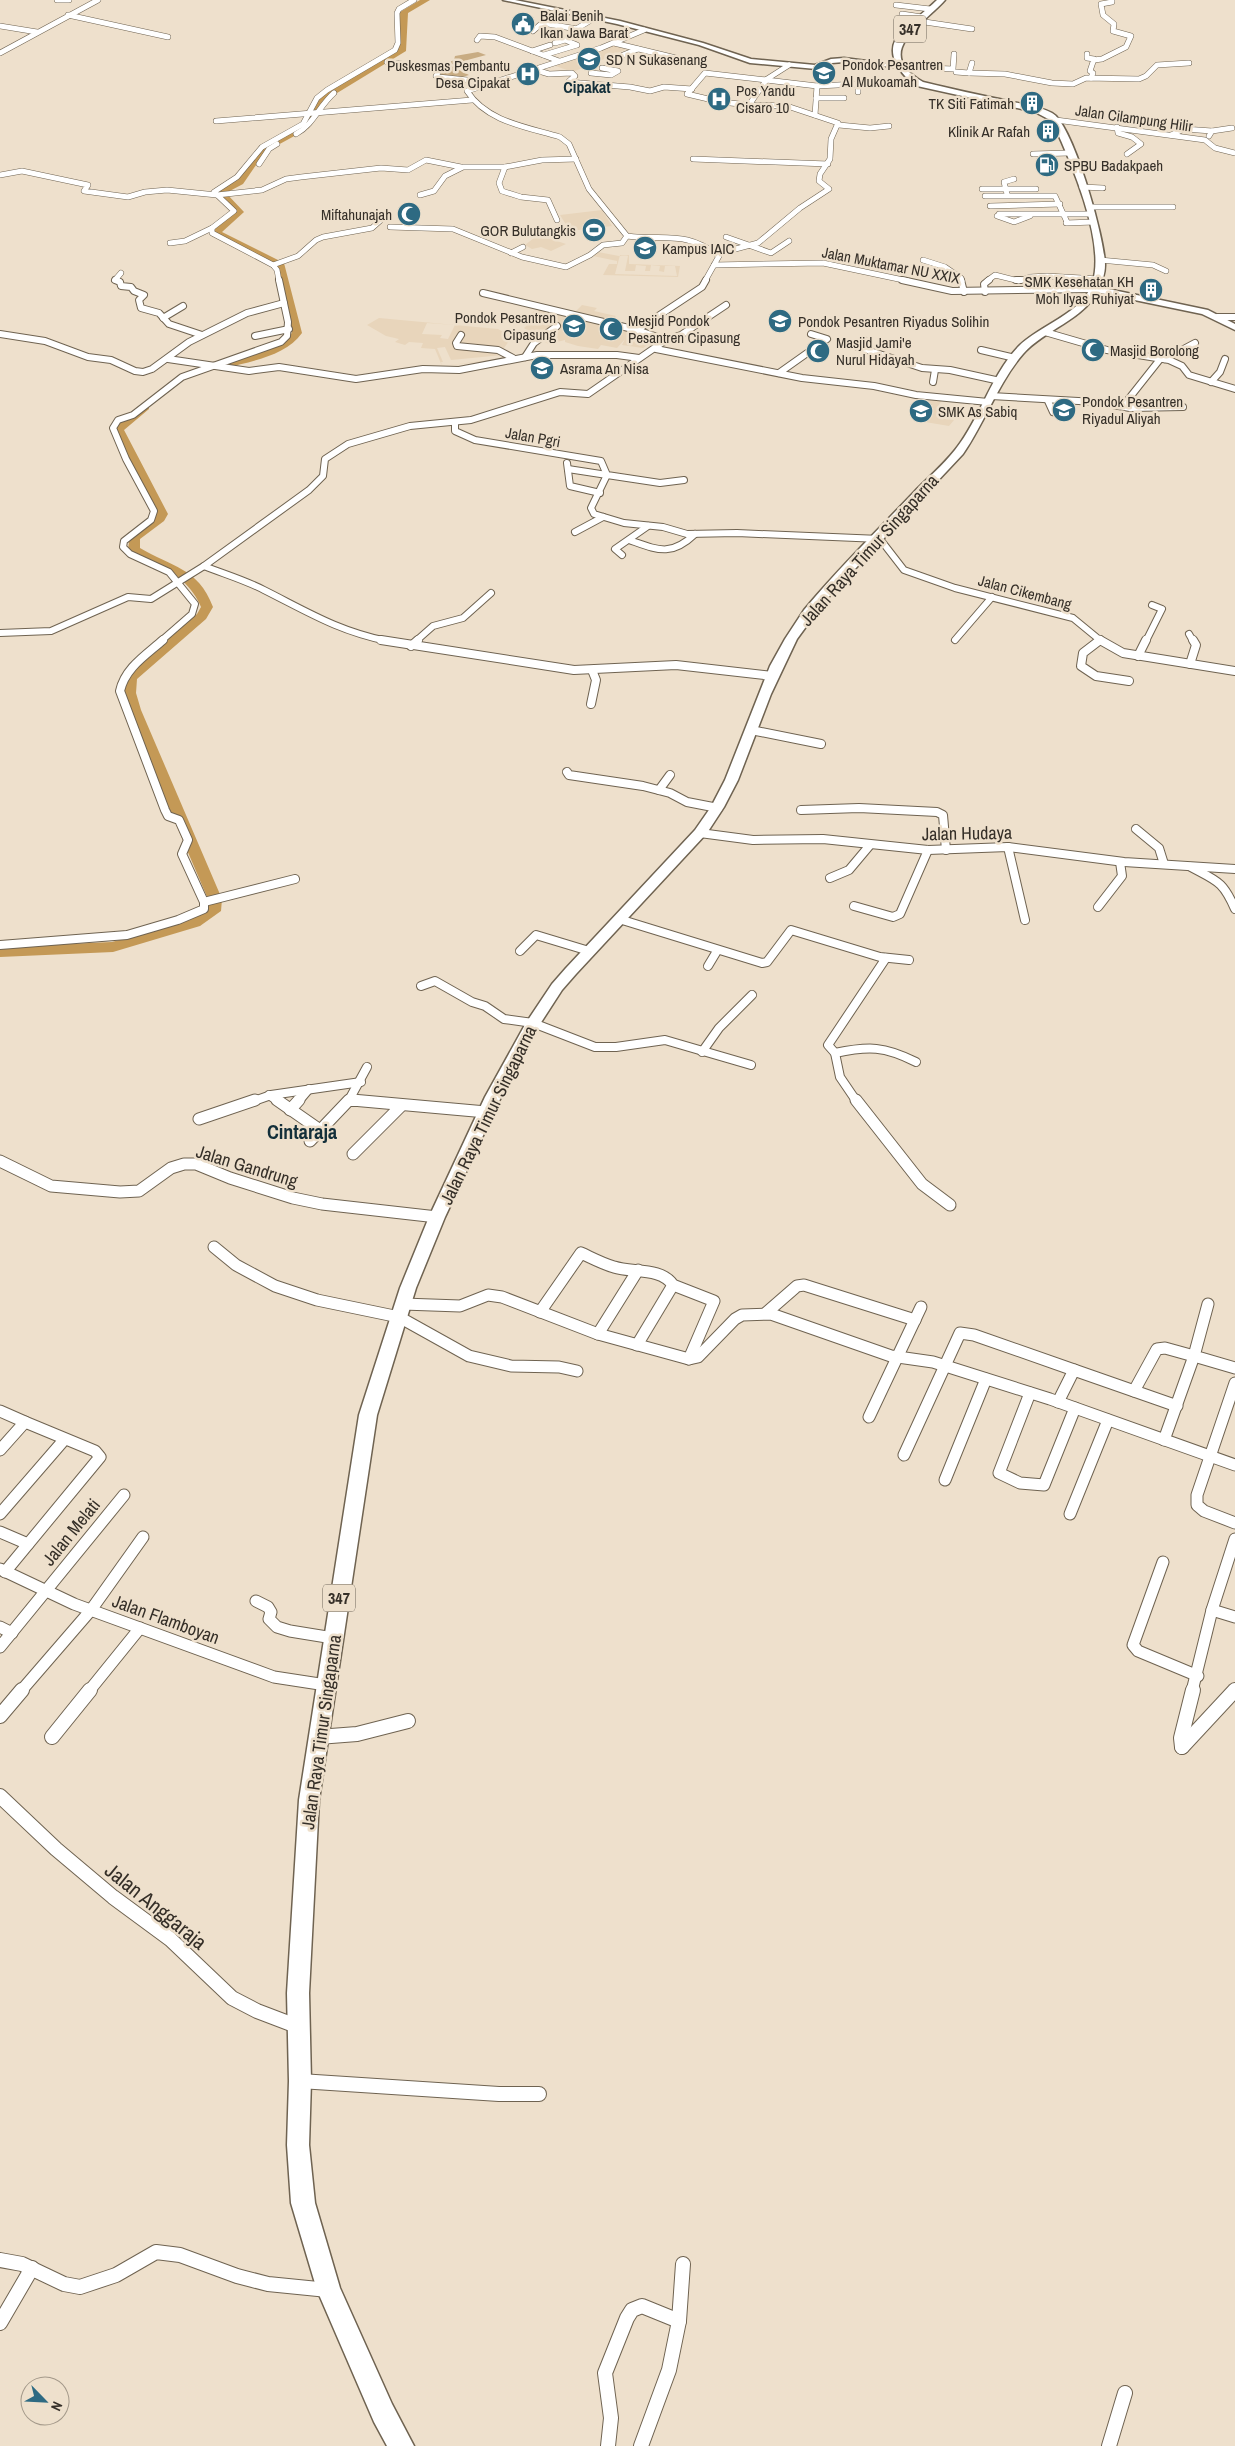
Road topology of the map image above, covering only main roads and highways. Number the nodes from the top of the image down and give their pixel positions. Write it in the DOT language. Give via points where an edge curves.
graph roads {
  1 [pos="941,0"];
  2 [pos="1094,289"];
  3 [pos="1235,327"];
  4 [pos="401,2446"];
  1 -- 2 [label="main road, Jalan Raya Timur Singaparna / 347" via="902,36 898,44 902,66 910,78 920,84 1037,110 1050,114 1056,120 1090,214 1100,260 1099,279"];
  2 -- 3 [label="main road" via="1205,312"];
  2 -- 4 [label="main road, Jalan Raya Timur Singaparna / 347" via="1082,304 1031,341 1015,358 978,424 958,452 875,538 808,614 786,646 730,784 708,822 557,987 533,1023 486,1112 438,1216 401,1311 368,1415 308,1800 298,1993 298,2145 303,2203 329,2290 382,2414"];
}
